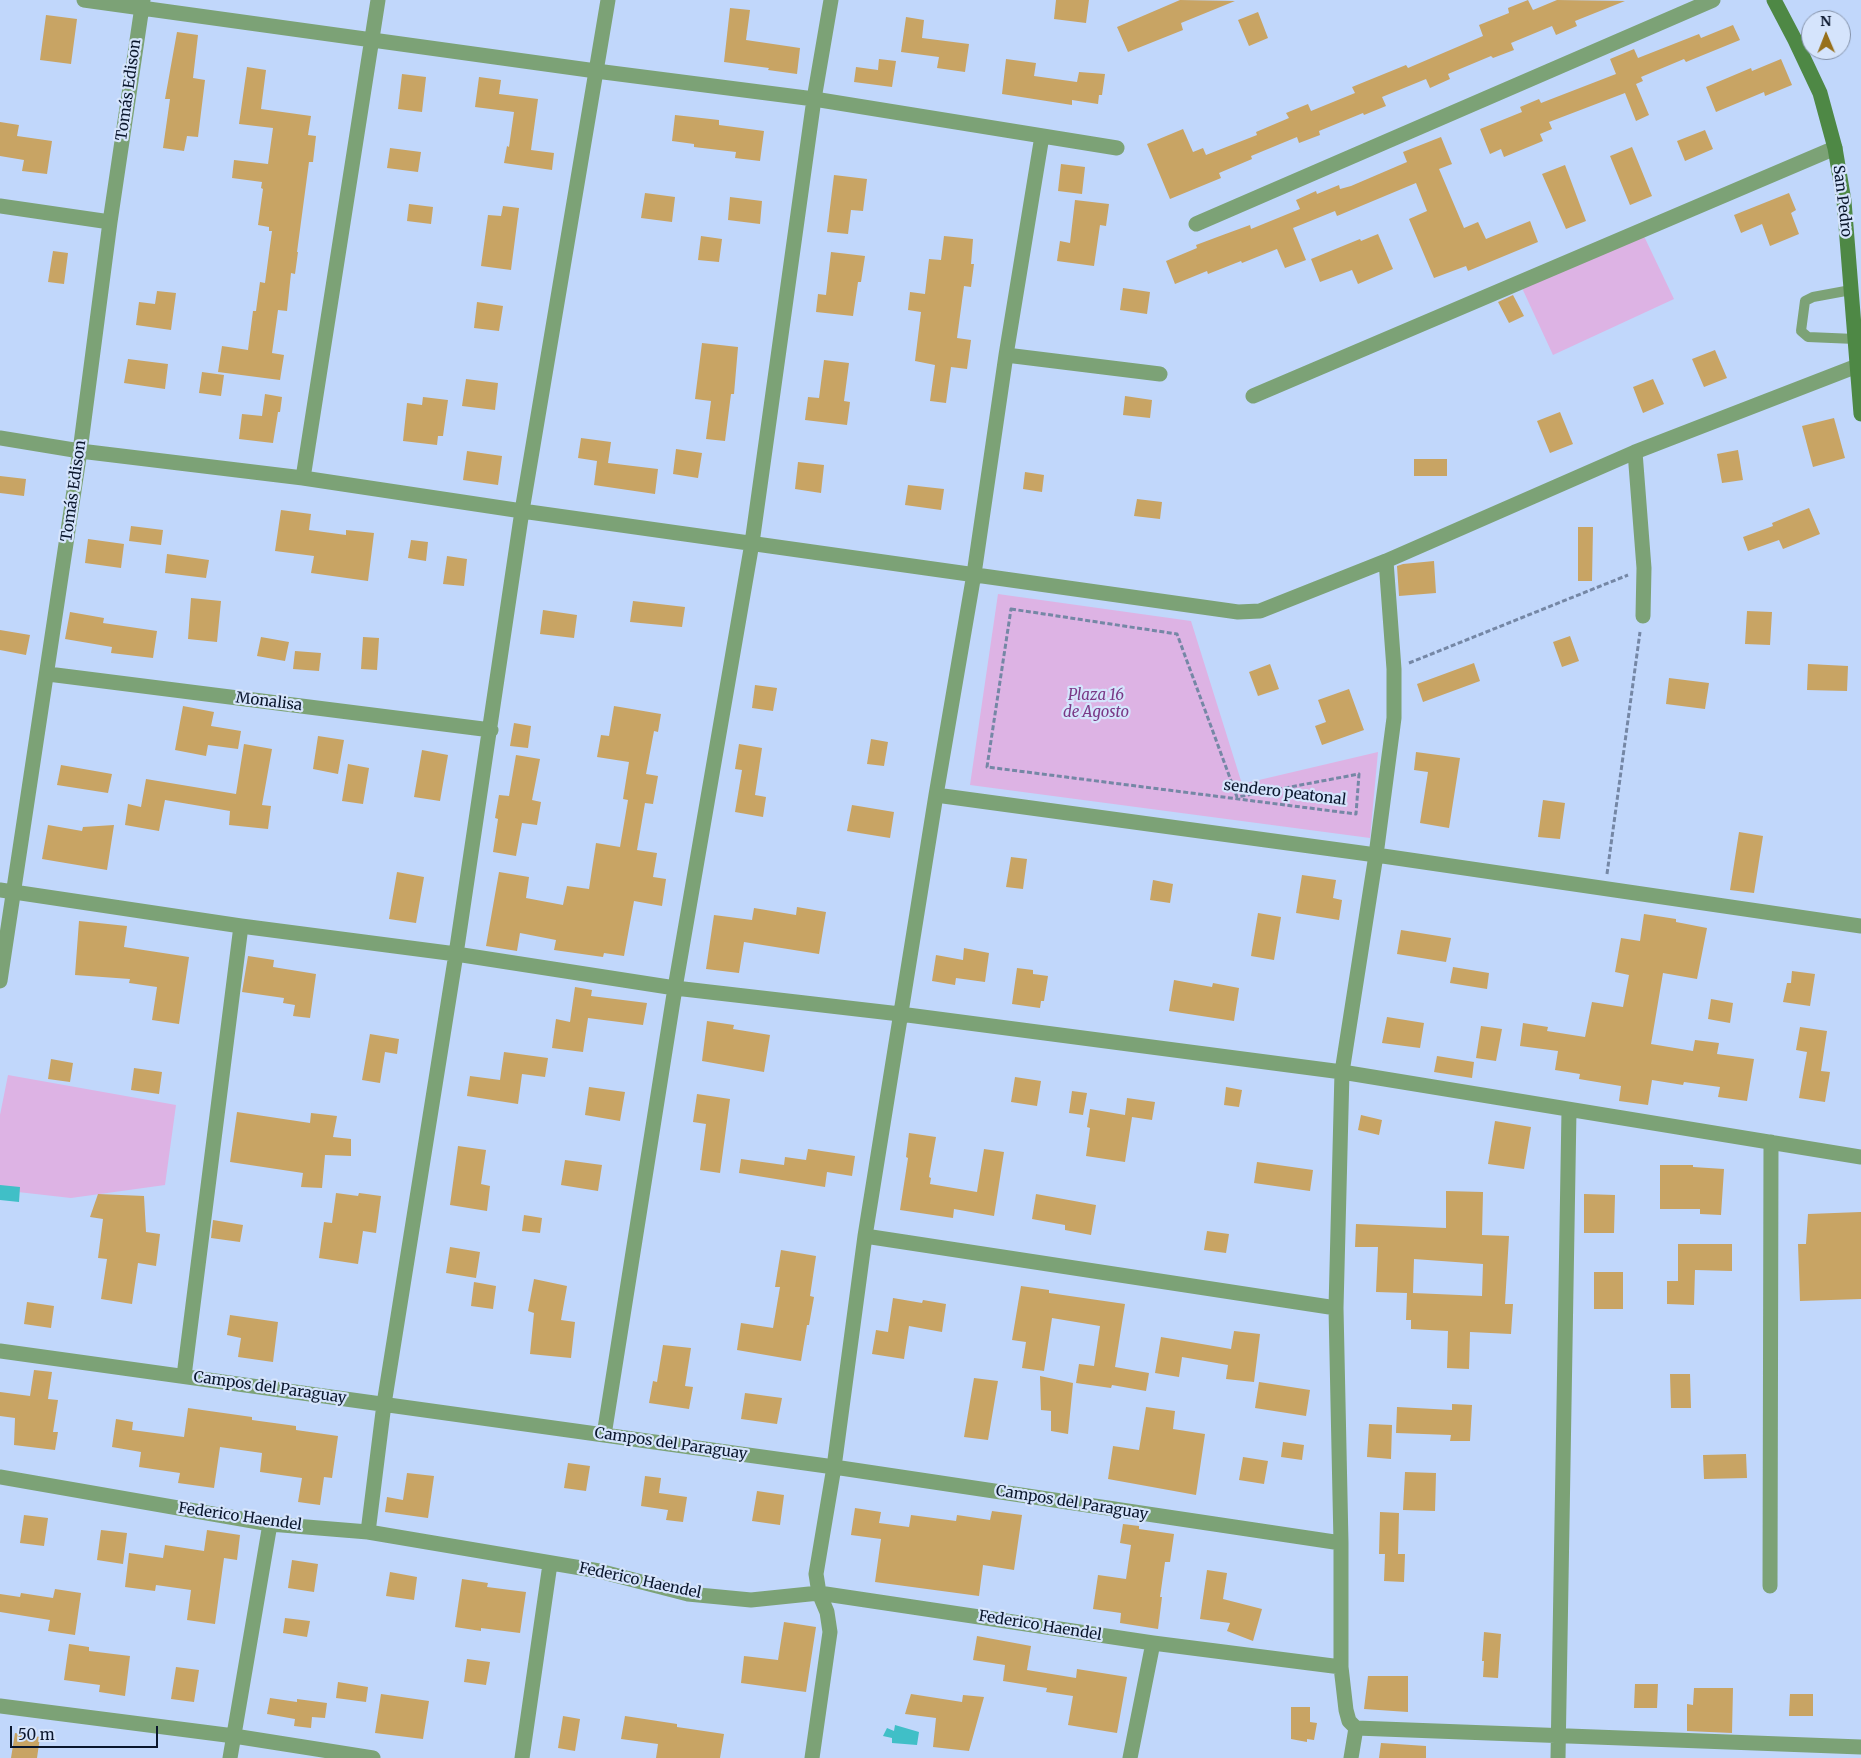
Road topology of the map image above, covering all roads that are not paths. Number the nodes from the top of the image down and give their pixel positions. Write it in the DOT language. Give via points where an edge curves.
graph roads {
  1 [pos="84,0"];
  2 [pos="378,0"];
  3 [pos="608,0"];
  4 [pos="831,0"];
  5 [pos="1713,0"];
  6 [pos="1774,0"];
  7 [pos="142,4"];
  8 [pos="372,39"];
  9 [pos="596,71"];
  10 [pos="814,98"];
  11 [pos="1042,136"];
  12 [pos="1117,148"];
  13 [pos="1835,148"];
  14 [pos="0,206"];
  15 [pos="110,222"];
  16 [pos="1196,224"];
  17 [pos="1851,290"];
  18 [pos="1855,339"];
  19 [pos="1006,355"];
  20 [pos="1857,366"];
  21 [pos="1160,374"];
  22 [pos="1253,396"];
  23 [pos="1861,414"];
  24 [pos="0,438"];
  25 [pos="80,451"];
  26 [pos="1635,452"];
  27 [pos="303,478"];
  28 [pos="522,511"];
  29 [pos="752,543"];
  30 [pos="1386,561"];
  31 [pos="974,574"];
  32 [pos="1642,616"];
  33 [pos="48,674"];
  34 [pos="491,730"];
  35 [pos="936,795"];
  36 [pos="1376,855"];
  37 [pos="6,891"];
  38 [pos="241,926"];
  39 [pos="1861,926"];
  40 [pos="456,954"];
  41 [pos="0,981"];
  42 [pos="675,988"];
  43 [pos="900,1014"];
  44 [pos="1342,1072"];
  45 [pos="1569,1110"];
  46 [pos="1771,1142"];
  47 [pos="1861,1157"];
  48 [pos="865,1236"];
  49 [pos="1336,1308"];
  50 [pos="0,1350"];
  51 [pos="184,1376"];
  52 [pos="384,1404"];
  53 [pos="604,1435"];
  54 [pos="834,1467"];
  55 [pos="0,1477"];
  56 [pos="270,1524"];
  57 [pos="368,1532"];
  58 [pos="1341,1543"];
  59 [pos="550,1564"];
  60 [pos="1770,1586"];
  61 [pos="818,1593"];
  62 [pos="1153,1643"];
  63 [pos="1341,1667"];
  64 [pos="0,1706"];
  65 [pos="1356,1728"];
  66 [pos="1558,1735"];
  67 [pos="234,1736"];
  68 [pos="1861,1747"];
  69 [pos="230,1758"];
  70 [pos="373,1758"];
  71 [pos="522,1758"];
  72 [pos="812,1758"];
  73 [pos="1130,1758"];
  74 [pos="1351,1758"];
  75 [pos="1558,1758"];
  1 -- 7 [label="street"];
  2 -- 8 [label="street"];
  3 -- 9 [label="street"];
  4 -- 10 [label="street"];
  5 -- 16 [label="street"];
  6 -- 13 [label="main road, San Pedro" via="1820,93"];
  7 -- 8 [label="street"];
  7 -- 15 [label="street, Tomás Edison"];
  8 -- 9 [label="street"];
  8 -- 27 [label="street"];
  9 -- 10 [label="street"];
  9 -- 28 [label="street"];
  10 -- 11 [label="street"];
  10 -- 29 [label="street"];
  11 -- 12 [label="street"];
  11 -- 19 [label="street"];
  13 -- 17 [label="main road, San Pedro" via="1844,201"];
  13 -- 22 [label="street"];
  14 -- 15 [label="street"];
  15 -- 25 [label="street, Tomás Edison"];
  17 -- 18 [label="main road, San Pedro"];
  17 -- 18 [label="lane" via="1806,301 1801,331 1808,337"];
  18 -- 20 [label="main road, San Pedro"];
  19 -- 21 [label="street"];
  19 -- 31 [label="street"];
  20 -- 23 [label="main road, San Pedro"];
  20 -- 26 [label="street"];
  24 -- 25 [label="street"];
  25 -- 27 [label="street"];
  25 -- 33 [label="street, Tomás Edison"];
  26 -- 30 [label="street"];
  26 -- 32 [label="street" via="1644,568"];
  27 -- 28 [label="street"];
  28 -- 29 [label="street"];
  28 -- 34 [label="street"];
  29 -- 31 [label="street"];
  29 -- 42 [label="street"];
  30 -- 31 [label="street" via="1260,611 1238,612"];
  30 -- 36 [label="street" via="1394,718"];
  31 -- 35 [label="street"];
  33 -- 34 [label="street, Monalisa"];
  33 -- 37 [label="street, Tomás Edison"];
  34 -- 40 [label="street"];
  35 -- 36 [label="street"];
  35 -- 43 [label="street"];
  36 -- 39 [label="street"];
  36 -- 44 [label="street"];
  37 -- 38 [label="street"];
  37 -- 41 [label="street, Tomás Edison"];
  38 -- 40 [label="street"];
  38 -- 51 [label="street"];
  40 -- 42 [label="street"];
  40 -- 52 [label="street"];
  42 -- 43 [label="street"];
  42 -- 53 [label="street"];
  43 -- 44 [label="street"];
  43 -- 48 [label="street"];
  44 -- 45 [label="street"];
  44 -- 49 [label="street"];
  45 -- 46 [label="street"];
  45 -- 66 [label="street"];
  46 -- 47 [label="street"];
  46 -- 60 [label="street"];
  48 -- 49 [label="street"];
  48 -- 54 [label="street"];
  49 -- 58 [label="street"];
  50 -- 51 [label="street, Campos del Paraguay"];
  51 -- 52 [label="street, Campos del Paraguay"];
  52 -- 53 [label="street, Campos del Paraguay"];
  52 -- 57 [label="street"];
  53 -- 54 [label="street, Campos del Paraguay"];
  54 -- 58 [label="street, Campos del Paraguay"];
  54 -- 61 [label="street" via="816,1574"];
  55 -- 56 [label="street, Federico Haendel"];
  56 -- 57 [label="street, Federico Haendel"];
  56 -- 67 [label="street"];
  57 -- 59 [label="street, Federico Haendel"];
  58 -- 63 [label="street"];
  59 -- 61 [label="street, Federico Haendel" via="598,1571 688,1594 751,1600"];
  59 -- 71 [label="street"];
  61 -- 62 [label="street, Federico Haendel"];
  61 -- 72 [label="street" via="827,1612 830,1632"];
  62 -- 63 [label="street, Federico Haendel"];
  62 -- 73 [label="street"];
  63 -- 65 [label="street" via="1346,1710"];
  64 -- 67 [label="street"];
  65 -- 66 [label="street"];
  65 -- 74 [label="street"];
  66 -- 68 [label="street"];
  66 -- 75 [label="street"];
  67 -- 69 [label="street"];
  67 -- 70 [label="street"];
}
